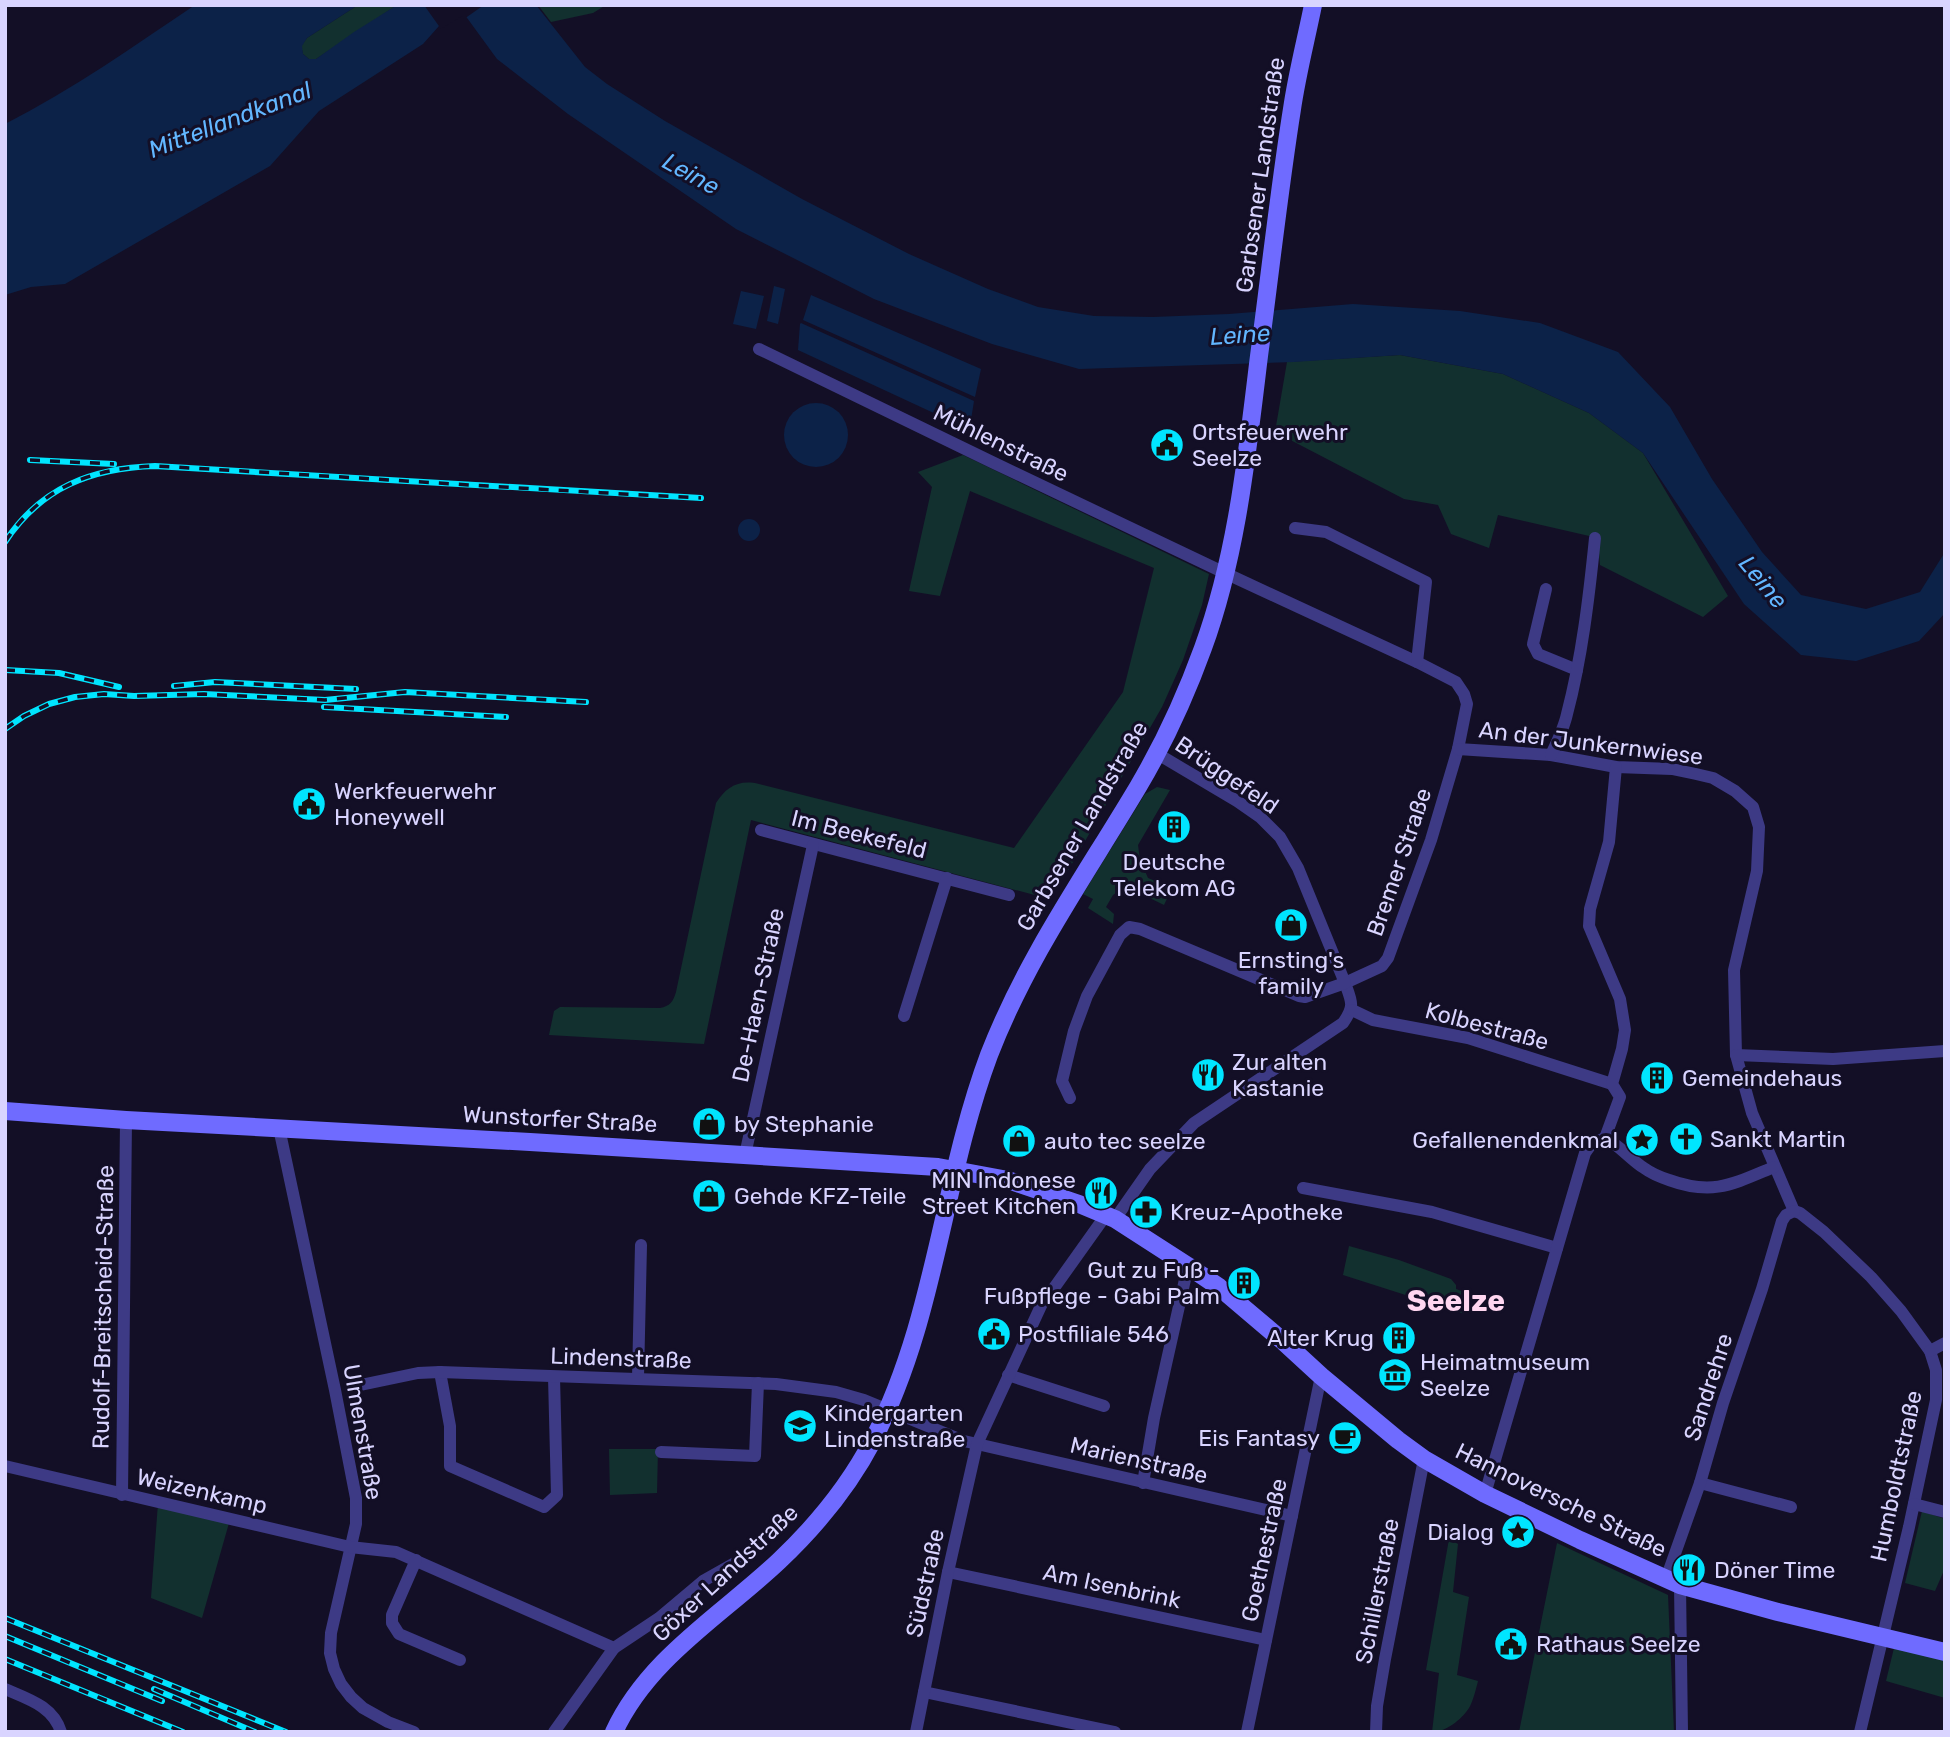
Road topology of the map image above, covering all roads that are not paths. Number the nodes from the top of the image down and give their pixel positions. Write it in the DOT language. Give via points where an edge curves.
graph roads {
  1 [pos="1313,5"];
  2 [pos="759,348"];
  3 [pos="1295,528"];
  4 [pos="1595,538"];
  5 [pos="1225,573"];
  6 [pos="1546,589"];
  7 [pos="1417,662"];
  8 [pos="1577,670"];
  9 [pos="1458,749"];
  10 [pos="1156,753"];
  11 [pos="1551,755"];
  12 [pos="1616,767"];
  13 [pos="761,830"];
  14 [pos="813,845"];
  15 [pos="947,878"];
  16 [pos="1009,895"];
  17 [pos="1345,983"];
  18 [pos="1352,1010"];
  19 [pos="904,1016"];
  20 [pos="1945,1051"];
  21 [pos="1736,1055"];
  22 [pos="1612,1084"];
  23 [pos="1070,1098"];
  24 [pos="5,1111"];
  25 [pos="126,1120"];
  26 [pos="279,1128"];
  27 [pos="1605,1138"];
  28 [pos="745,1155"];
  29 [pos="1774,1167"];
  30 [pos="957,1169"];
  31 [pos="1303,1188"];
  32 [pos="1794,1211"];
  33 [pos="1110,1217"];
  34 [pos="641,1245"];
  35 [pos="1557,1248"];
  36 [pos="1188,1266"];
  37 [pos="1945,1343"];
  38 [pos="1930,1351"];
  39 [pos="440,1373"];
  40 [pos="1008,1375"];
  41 [pos="1321,1376"];
  42 [pos="554,1377"];
  43 [pos="638,1378"];
  44 [pos="758,1383"];
  45 [pos="351,1387"];
  46 [pos="1104,1406"];
  47 [pos="889,1410"];
  48 [pos="977,1444"];
  49 [pos="661,1452"];
  50 [pos="1424,1459"];
  51 [pos="5,1466"];
  52 [pos="1143,1483"];
  53 [pos="1700,1483"];
  54 [pos="1485,1494"];
  55 [pos="122,1495"];
  56 [pos="1914,1504"];
  57 [pos="1791,1507"];
  58 [pos="1945,1512"];
  59 [pos="1292,1516"];
  60 [pos="350,1547"];
  61 [pos="749,1555"];
  62 [pos="416,1560"];
  63 [pos="948,1572"];
  64 [pos="1673,1582"];
  65 [pos="1881,1637"];
  66 [pos="1266,1640"];
  67 [pos="614,1648"];
  68 [pos="1945,1652"];
  69 [pos="460,1660"];
  70 [pos="5,1689"];
  71 [pos="924,1692"];
  72 [pos="61,1732"];
  73 [pos="414,1732"];
  74 [pos="554,1732"];
  75 [pos="614,1732"];
  76 [pos="916,1732"];
  77 [pos="1115,1732"];
  78 [pos="1247,1732"];
  79 [pos="1376,1732"];
  80 [pos="1682,1732"];
  81 [pos="1860,1732"];
  1 -- 5 [label="street, Garbsener Landstraße" via="1292,105 1240,495"];
  2 -- 5 [label="street, Mühlenstraße"];
  3 -- 7 [label="street" via="1326,532 1426,582"];
  4 -- 8 [label="street"];
  5 -- 7 [label="street, Bremer Straße"];
  5 -- 10 [label="street, Garbsener Landstraße" via="1202,652"];
  6 -- 8 [label="street" via="1533,644 1538,654"];
  7 -- 9 [label="street, Bremer Straße" via="1456,682 1464,694 1467,711"];
  8 -- 11 [label="street" via="1567,717"];
  9 -- 11 [label="street, An der Junkernwiese"];
  9 -- 17 [label="street, Bremer Straße" via="1388,958 1382,966"];
  10 -- 17 [label="street, Brüggefeld" via="1237,801 1280,837 1298,868"];
  10 -- 30 [label="street, Garbsener Landstraße" via="1031,962 989,1055"];
  11 -- 12 [label="street, An der Junkernwiese"];
  12 -- 21 [label="street, An der Junkernwiese" via="1672,769 1713,778 1753,807 1759,827 1757,871 1734,970"];
  12 -- 22 [label="street" via="1609,842 1589,926 1620,999 1625,1030"];
  13 -- 14 [label="street, Im Beekefeld"];
  14 -- 15 [label="street, Im Beekefeld"];
  14 -- 28 [label="street, De-Haen-Straße"];
  15 -- 16 [label="street, Im Beekefeld"];
  15 -- 19 [label="street, Im Beekefeld"];
  17 -- 18 [label="street"];
  17 -- 23 [label="street, Bremer Straße" via="1299,996 1129,927 1120,934 1087,996 1074,1031 1062,1081"];
  18 -- 22 [label="street, Kolbestraße" via="1373,1020 1468,1038"];
  18 -- 33 [label="street" via="1343,1023 1194,1123"];
  20 -- 21 [label="street" via="1833,1059"];
  21 -- 29 [label="street, An der Junkernwiese"];
  22 -- 27 [label="street" via="1620,1097"];
  24 -- 25 [label="street, Wunstorfer Straße"];
  25 -- 26 [label="street, Wunstorfer Straße"];
  25 -- 55 [label="street, Rudolf-Breitscheid-Straße"];
  26 -- 28 [label="street, Wunstorfer Straße"];
  26 -- 60 [label="street, Ulmenstraße" via="356,1498"];
  27 -- 29 [label="street" via="1656,1175 1684,1186 1731,1185"];
  27 -- 35 [label="street" via="1592,1143 1585,1153"];
  28 -- 30 [label="street, Wunstorfer Straße"];
  29 -- 32 [label="street, An der Junkernwiese"];
  30 -- 33 [label="street, Wunstorfer Straße" via="1008,1180"];
  30 -- 47 [label="street, Göxer Landstraße" via="919,1325"];
  31 -- 35 [label="street" via="1432,1212"];
  32 -- 38 [label="street, Humboldtstraße" via="1824,1232 1871,1277"];
  32 -- 53 [label="street, Sandrehre" via="1782,1221"];
  33 -- 36 [label="street, Hannoversche Straße"];
  33 -- 40 [label="street, Südstraße" via="1046,1295"];
  34 -- 43 [label="street"];
  35 -- 54 [label="street"];
  36 -- 41 [label="street, Hannoversche Straße" via="1219,1287"];
  36 -- 52 [label="street"];
  37 -- 38 [label="street"];
  38 -- 56 [label="street, Humboldtstraße" via="1936,1370 1936,1400"];
  39 -- 42 [label="street, Lindenstraße"];
  39 -- 42 [label="street" via="450,1426 450,1466 544,1507 557,1496"];
  39 -- 45 [label="street, Lindenstraße"];
  40 -- 46 [label="street"];
  40 -- 48 [label="street, Südstraße"];
  41 -- 50 [label="street, Hannoversche Straße"];
  41 -- 59 [label="street, Goethestraße"];
  42 -- 43 [label="street, Lindenstraße"];
  43 -- 44 [label="street, Lindenstraße"];
  44 -- 47 [label="street, Lindenstraße" via="836,1392"];
  44 -- 49 [label="street" via="755,1456"];
  47 -- 48 [label="street, Marienstraße"];
  47 -- 75 [label="street, Göxer Landstraße" via="862,1461 816,1523 779,1561 677,1648 634,1698"];
  48 -- 52 [label="street, Marienstraße"];
  48 -- 63 [label="street, Südstraße"];
  50 -- 54 [label="street, Hannoversche Straße"];
  50 -- 79 [label="street, Schillerstraße" via="1379,1694"];
  51 -- 55 [label="street, Weizenkamp"];
  52 -- 59 [label="street, Marienstraße"];
  53 -- 57 [label="street"];
  53 -- 64 [label="street, Sandrehre"];
  54 -- 64 [label="street, Hannoversche Straße"];
  55 -- 60 [label="street, Weizenkamp"];
  56 -- 58 [label="street"];
  56 -- 65 [label="street, Humboldtstraße"];
  59 -- 66 [label="street, Goethestraße"];
  60 -- 62 [label="street" via="397,1552"];
  60 -- 73 [label="street, Ulmenstraße" via="331,1633 334,1669 341,1684 363,1707"];
  61 -- 67 [label="street" via="703,1581"];
  62 -- 67 [label="street"];
  62 -- 69 [label="street" via="392,1615 394,1628"];
  63 -- 66 [label="street, Am Isenbrink"];
  63 -- 71 [label="street, Südstraße"];
  64 -- 65 [label="street, Hannoversche Straße"];
  64 -- 80 [label="street"];
  65 -- 68 [label="street, Hannoversche Straße"];
  65 -- 81 [label="street, Humboldtstraße"];
  66 -- 78 [label="street, Goethestraße"];
  67 -- 74 [label="street"];
  70 -- 72 [label="street" via="47,1709"];
  71 -- 76 [label="street, Südstraße"];
  71 -- 77 [label="street"];
}
